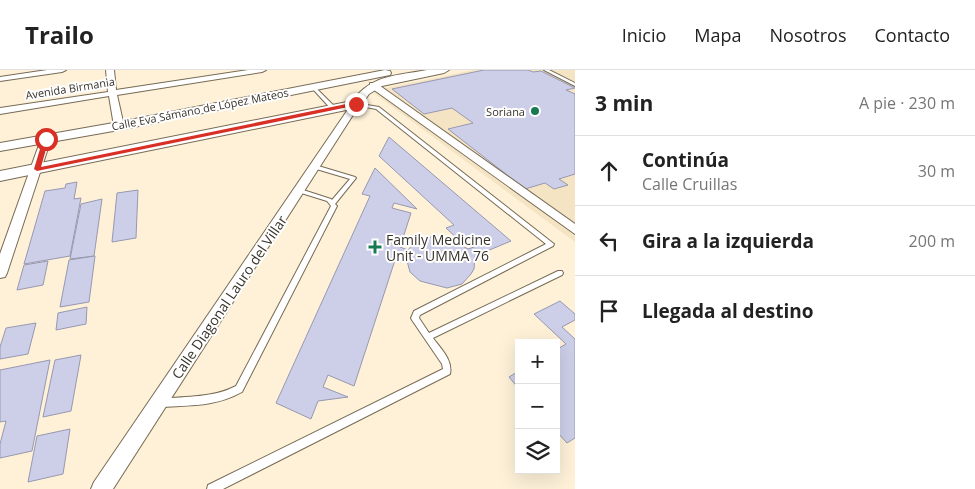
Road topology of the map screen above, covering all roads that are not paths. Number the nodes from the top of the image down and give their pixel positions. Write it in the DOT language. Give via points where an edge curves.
graph roads {
  1 [pos="62,70"];
  2 [pos="110,70"];
  3 [pos="262,70"];
  4 [pos="444,70"];
  5 [pos="546,70"];
  6 [pos="392,73"];
  7 [pos="0,78"];
  8 [pos="374,85"];
  9 [pos="575,85"];
  10 [pos="312,86"];
  11 [pos="112,93"];
  12 [pos="356,104"];
  13 [pos="334,108"];
  14 [pos="0,110"];
  15 [pos="119,126"];
  16 [pos="46,139"];
  17 [pos="0,147"];
  18 [pos="315,167"];
  19 [pos="37,169"];
  20 [pos="0,176"];
  21 [pos="300,191"];
  22 [pos="333,203"];
  23 [pos="575,230"];
  24 [pos="0,272"];
  25 [pos="560,274"];
  26 [pos="428,337"];
  27 [pos="158,403"];
  28 [pos="102,489"];
  29 [pos="212,489"];
  1 -- 7 [label="street"];
  2 -- 11 [label="street"];
  3 -- 11 [label="street, Avenida Birmania"];
  4 -- 6 [label="main road, Calle Eva Sámano de López Mateos"];
  5 -- 9 [label="lane"];
  6 -- 8 [label="main road, Calle Eva Sámano de López Mateos"];
  6 -- 10 [label="main road, Calle Eva Sámano de López Mateos"];
  8 -- 12 [label="main road"];
  8 -- 23 [label="street"];
  10 -- 13 [label="lane"];
  10 -- 15 [label="main road, Calle Eva Sámano de López Mateos"];
  11 -- 14 [label="street, Avenida Birmania"];
  11 -- 15 [label="street"];
  12 -- 13 [label="main road, Calle Eva Sámano de López Mateos"];
  12 -- 18 [label="street, Calle Diagonal Lauro del Villar"];
  12 -- 26 [label="lane" via="377,108 551,244 417,314 415,318"];
  13 -- 19 [label="main road, Calle Eva Sámano de López Mateos"];
  15 -- 16 [label="main road, Calle Eva Sámano de López Mateos"];
  16 -- 17 [label="main road, Calle Eva Sámano de López Mateos"];
  16 -- 19 [label="street"];
  18 -- 21 [label="street, Calle Diagonal Lauro del Villar"];
  18 -- 22 [label="lane" via="353,178"];
  19 -- 20 [label="main road, Calle Eva Sámano de López Mateos"];
  19 -- 24 [label="street"];
  21 -- 22 [label="lane"];
  21 -- 27 [label="street, Calle Diagonal Lauro del Villar"];
  22 -- 27 [label="lane" via="239,389 211,400"];
  25 -- 26 [label="lane"];
  26 -- 29 [label="lane" via="446,362 447,371"];
  27 -- 28 [label="street, Calle Diagonal Lauro del Villar"];
}
